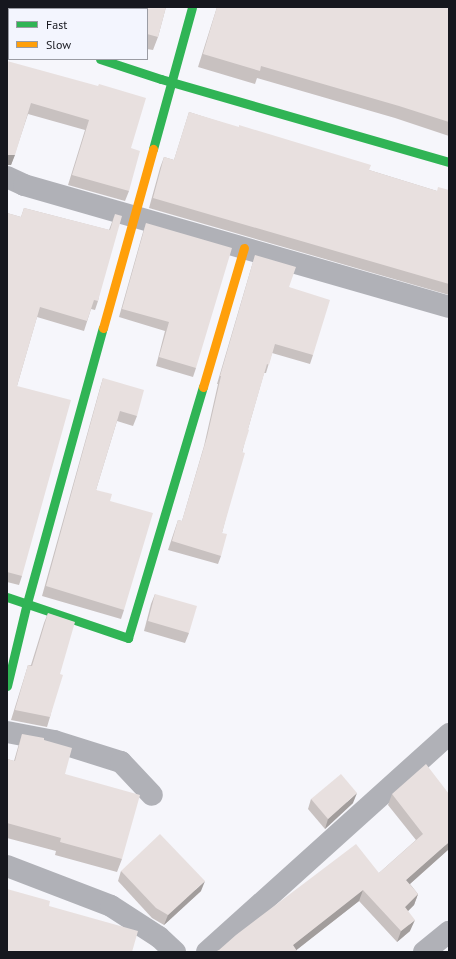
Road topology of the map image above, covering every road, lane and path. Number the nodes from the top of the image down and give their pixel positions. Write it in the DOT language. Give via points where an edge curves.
graph roads {
  1 [pos="192,7"];
  2 [pos="103,60"];
  3 [pos="170,81"];
  4 [pos="449,162"];
  5 [pos="7,177"];
  6 [pos="133,216"];
  7 [pos="244,248"];
  8 [pos="449,307"];
  9 [pos="7,597"];
  10 [pos="26,603"];
  11 [pos="7,686"];
  12 [pos="7,732"];
  13 [pos="449,734"];
  14 [pos="152,796"];
  15 [pos="7,866"];
  16 [pos="449,932"];
  17 [pos="175,952"];
  18 [pos="207,952"];
  19 [pos="424,952"];
  1 -- 3 [label="street"];
  2 -- 3 [label="street"];
  3 -- 4 [label="street"];
  3 -- 6 [label="street"];
  5 -- 6 [label="street" via="24,185"];
  6 -- 7 [label="street"];
  6 -- 10 [label="street"];
  7 -- 8 [label="street"];
  7 -- 10 [label="street" via="128,638"];
  9 -- 10 [label="street"];
  10 -- 11 [label="street"];
  12 -- 14 [label="street" via="54,741 121,762"];
  13 -- 18 [label="street"];
  15 -- 17 [label="street" via="111,906 159,937"];
  16 -- 19 [label="street"];
}
